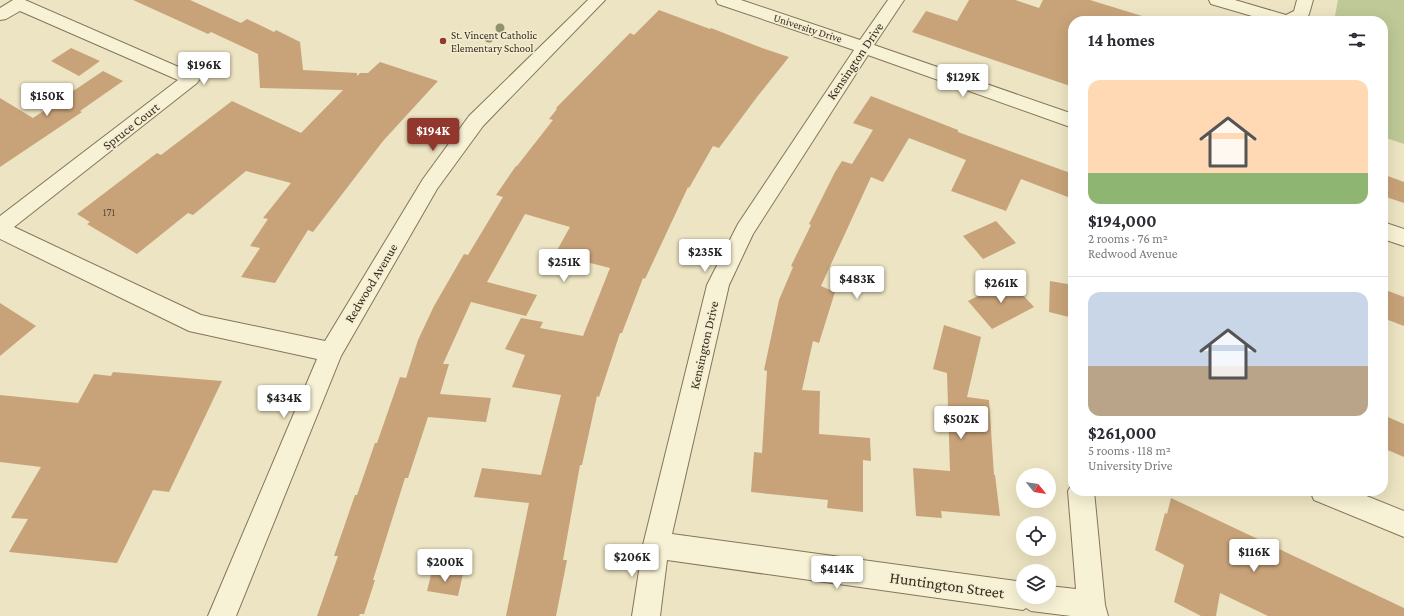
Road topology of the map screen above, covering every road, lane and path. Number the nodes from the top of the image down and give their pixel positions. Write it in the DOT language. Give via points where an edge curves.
graph roads {
  1 [pos="597,0"];
  2 [pos="724,0"];
  3 [pos="896,0"];
  4 [pos="1217,0"];
  5 [pos="1305,0"];
  6 [pos="0,15"];
  7 [pos="1270,16"];
  8 [pos="1298,16"];
  9 [pos="864,47"];
  10 [pos="1068,119"];
  11 [pos="0,228"];
  12 [pos="1388,232"];
  13 [pos="1404,238"];
  14 [pos="331,352"];
  15 [pos="1081,496"];
  16 [pos="1335,496"];
  17 [pos="1404,524"];
  18 [pos="656,545"];
  19 [pos="1016,595"];
  20 [pos="1056,603"];
  21 [pos="1092,611"];
  22 [pos="222,616"];
  23 [pos="646,616"];
  1 -- 14 [label="street, Redwood Avenue" via="476,121 430,184"];
  2 -- 9 [label="street, University Drive"];
  3 -- 9 [label="street, Kensington Drive"];
  4 -- 7 [label="street"];
  5 -- 8 [label="street" via="1302,14"];
  6 -- 11 [label="street, Spruce Court" via="19,4 191,79"];
  9 -- 10 [label="street, University Drive"];
  9 -- 18 [label="street, Kensington Drive" via="745,230 718,285"];
  11 -- 14 [label="street, Spruce Court" via="197,324"];
  12 -- 13 [label="street"];
  14 -- 22 [label="street, Redwood Avenue"];
  15 -- 21 [label="street"];
  16 -- 17 [label="street"];
  18 -- 19 [label="street, Huntington Street"];
  18 -- 23 [label="street, Kensington Drive"];
  20 -- 21 [label="street"];
}
